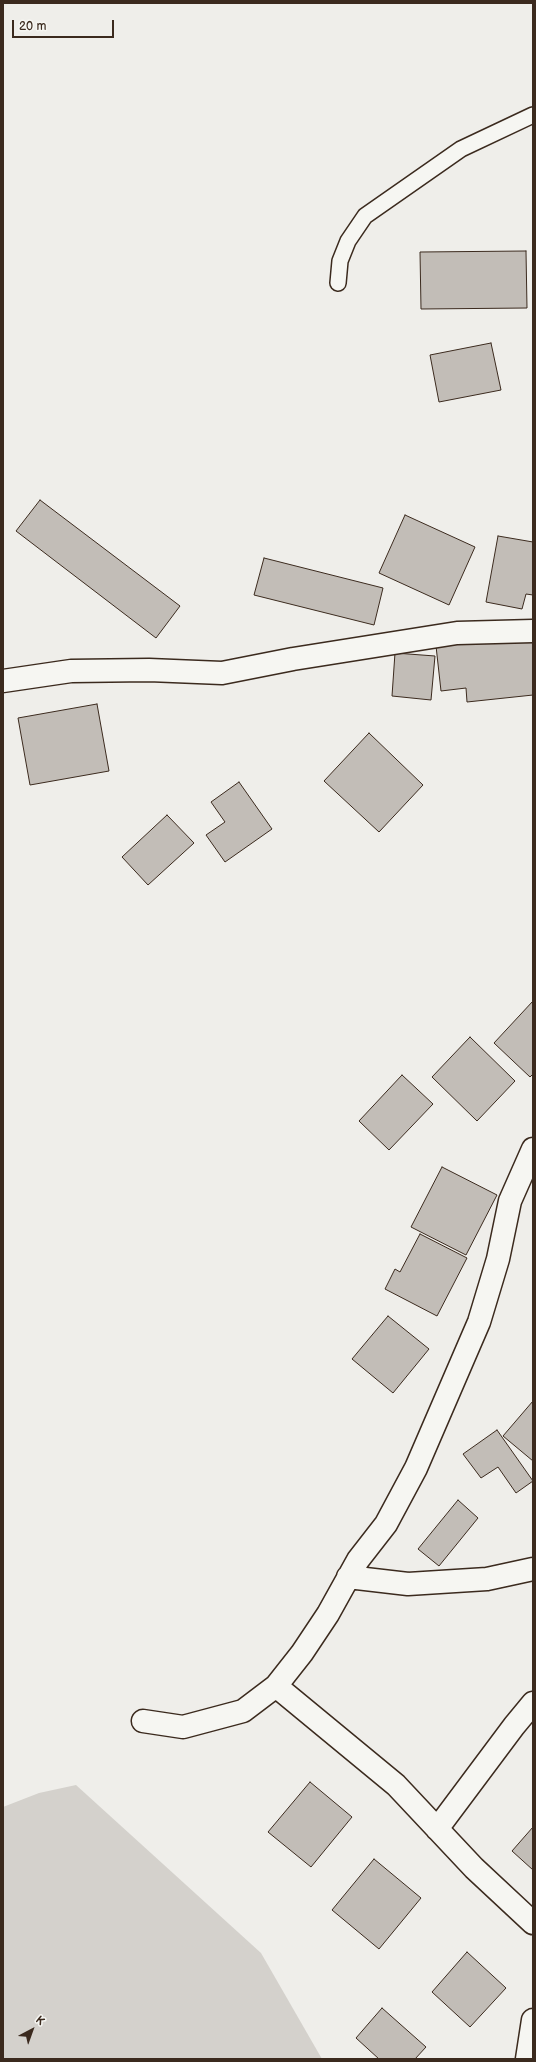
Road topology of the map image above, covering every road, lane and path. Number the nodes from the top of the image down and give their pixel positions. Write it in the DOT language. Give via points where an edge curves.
graph roads {
  1 [pos="533,115"];
  2 [pos="338,283"];
  3 [pos="533,631"];
  4 [pos="3,681"];
  5 [pos="533,1149"];
  6 [pos="533,1569"];
  7 [pos="348,1578"];
  8 [pos="276,1686"];
  9 [pos="533,1703"];
  10 [pos="143,1721"];
  11 [pos="437,1829"];
  12 [pos="533,1923"];
  13 [pos="533,2020"];
  14 [pos="527,2059"];
  1 -- 2 [label="lane" via="461,149 365,216 348,241 340,261"];
  3 -- 4 [label="street" via="457,633 293,659 222,674 149,670 72,670"];
  5 -- 7 [label="street" via="510,1201 498,1259 479,1322 416,1468 386,1524 358,1560"];
  6 -- 7 [label="street" via="487,1579 408,1584"];
  7 -- 8 [label="street" via="328,1614"];
  8 -- 10 [label="street" via="243,1711 191,1725 183,1727"];
  8 -- 11 [label="street" via="396,1785"];
  9 -- 11 [label="street"];
  11 -- 12 [label="street"];
  13 -- 14 [label="street"];
}
